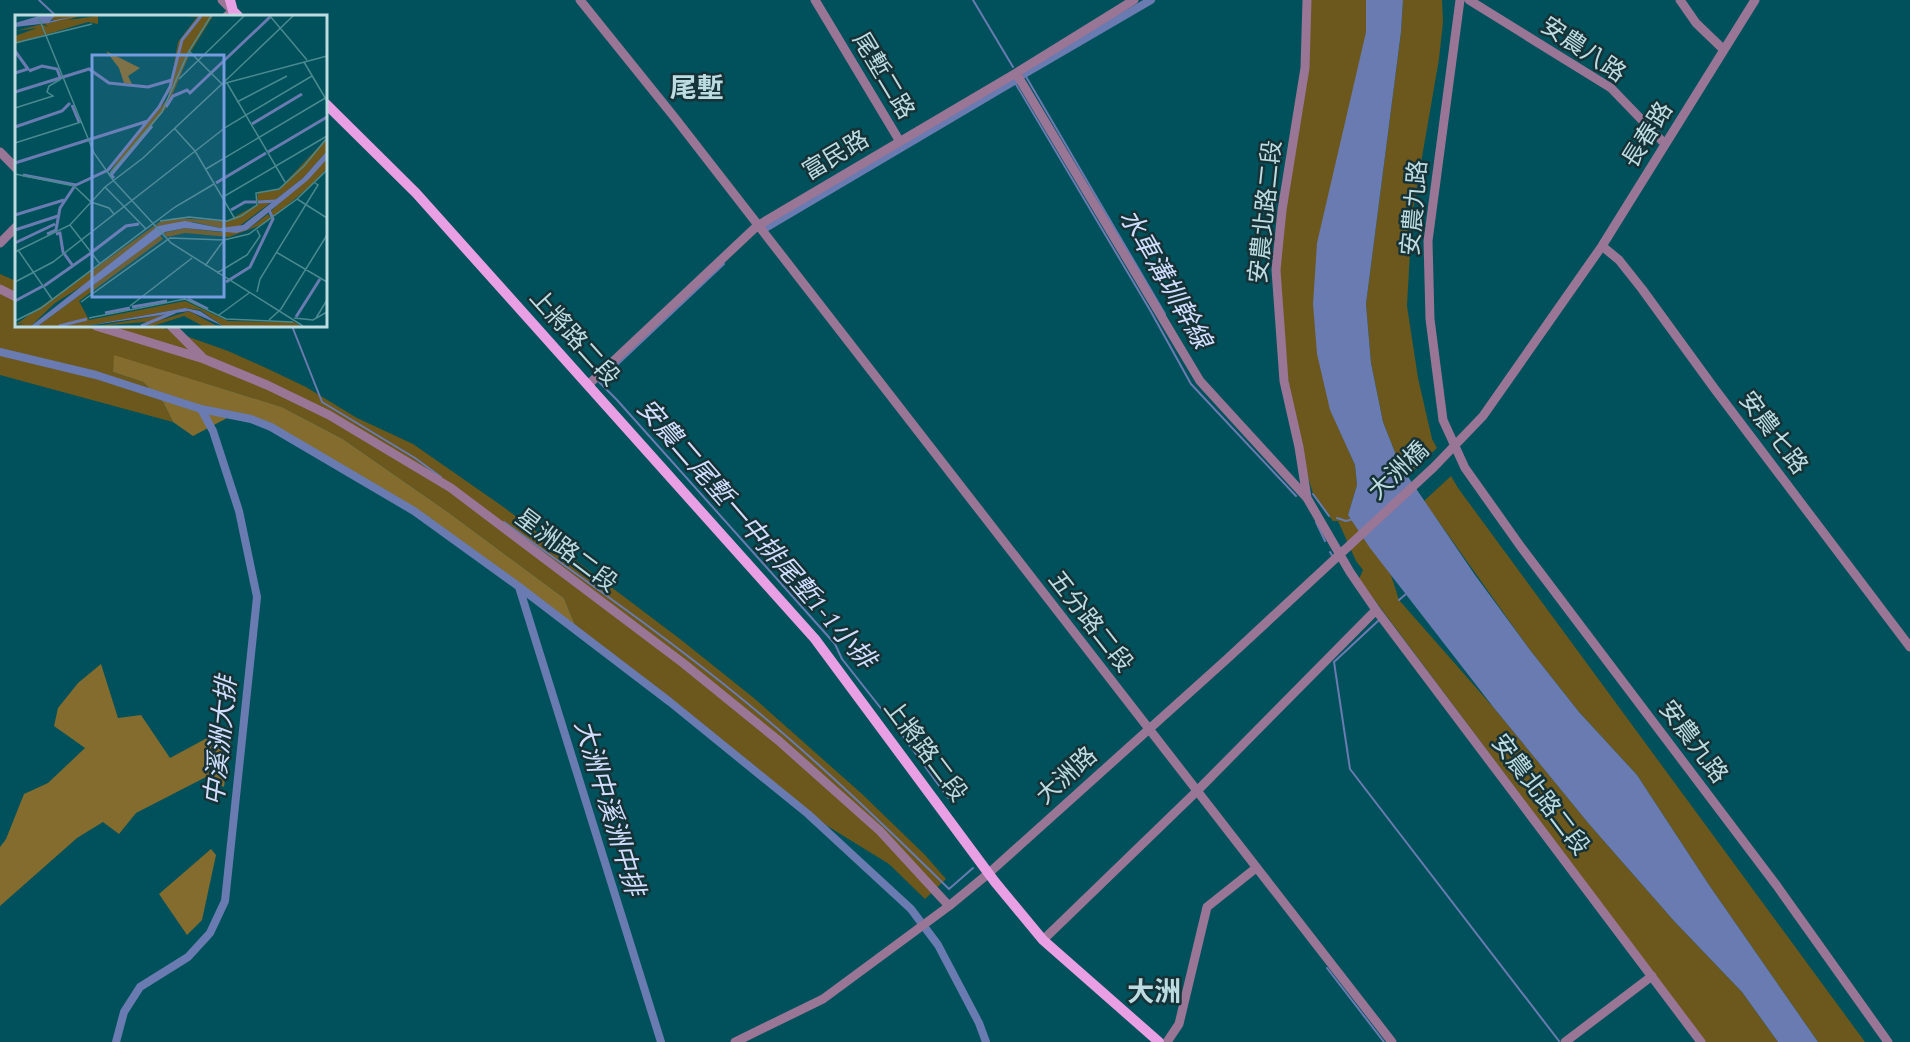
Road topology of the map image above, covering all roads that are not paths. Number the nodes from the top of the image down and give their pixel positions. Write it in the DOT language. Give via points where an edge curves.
graph roads {
  1 [pos="222,0"];
  2 [pos="579,0"];
  3 [pos="815,0"];
  4 [pos="1134,0"];
  5 [pos="1306,0"];
  6 [pos="1460,0"];
  7 [pos="1469,0"];
  8 [pos="1680,0"];
  9 [pos="1755,0"];
  10 [pos="1119,4"];
  11 [pos="232,11"];
  12 [pos="1723,50"];
  13 [pos="1017,72"];
  14 [pos="327,105"];
  15 [pos="899,141"];
  16 [pos="1665,144"];
  17 [pos="0,152"];
  18 [pos="15,167"];
  19 [pos="757,226"];
  20 [pos="15,228"];
  21 [pos="0,243"];
  22 [pos="1602,246"];
  23 [pos="1572,288"];
  24 [pos="0,289"];
  25 [pos="15,296"];
  26 [pos="99,327"];
  27 [pos="172,327"];
  28 [pos="204,359"];
  29 [pos="588,385"];
  30 [pos="1307,498"];
  31 [pos="1376,610"];
  32 [pos="1910,647"];
  33 [pos="1227,659"];
  34 [pos="1149,729"];
  35 [pos="1196,792"];
  36 [pos="1256,868"];
  37 [pos="989,873"];
  38 [pos="950,906"];
  39 [pos="1042,940"];
  40 [pos="1652,976"];
  41 [pos="735,1042"];
  42 [pos="1159,1042"];
  43 [pos="1167,1042"];
  44 [pos="1392,1042"];
  45 [pos="1565,1042"];
  46 [pos="1701,1042"];
  47 [pos="1888,1042"];
  1 -- 11 [label="street"];
  2 -- 19 [label="street, 五分路二段"];
  3 -- 15 [label="street, 尾塹二路"];
  4 -- 10 [label="street, 富民路"];
  5 -- 30 [label="street, 安農北路二段" via="1305,68 1276,270 1284,381"];
  6 -- 47 [label="street, 安農九路" via="1428,241 1430,319 1443,420 1465,468 1521,547 1770,877"];
  7 -- 16 [label="street, 安農八路" via="1611,88"];
  8 -- 12 [label="street"];
  9 -- 12 [label="street, 長春路"];
  10 -- 13 [label="street, 富民路"];
  12 -- 16 [label="street, 長春路"];
  13 -- 15 [label="street, 富民路"];
  13 -- 30 [label="street" via="1200,381"];
  14 -- 29 [label="main road, 上將路二段" via="416,193"];
  15 -- 19 [label="street, 富民路"];
  16 -- 22 [label="street, 長春路"];
  17 -- 18 [label="street"];
  19 -- 29 [label="street, 富民路"];
  19 -- 34 [label="street, 五分路二段"];
  20 -- 21 [label="street"];
  22 -- 23 [label="street, 長春路"];
  22 -- 32 [label="street, 安農七路" via="1642,289"];
  23 -- 33 [label="street, 大洲橋" via="1483,416 1434,467"];
  24 -- 25 [label="street"];
  26 -- 28 [label="street, 星洲路二段"];
  27 -- 28 [label="street"];
  28 -- 38 [label="street, 星洲路二段" via="329,415 451,488 683,663 779,741 880,831"];
  29 -- 37 [label="main road, 上將路二段" via="815,639"];
  30 -- 31 [label="street, 安農北路二段"];
  31 -- 35 [label="street"];
  31 -- 40 [label="street, 安農北路二段"];
  33 -- 34 [label="street, 大洲路"];
  34 -- 35 [label="street, 五分路二段"];
  34 -- 37 [label="street, 大洲路"];
  35 -- 36 [label="street, 五分路二段"];
  35 -- 39 [label="street"];
  36 -- 43 [label="street" via="1207,907 1179,1024"];
  36 -- 44 [label="street, 五分路二段"];
  37 -- 38 [label="street, 大洲路"];
  37 -- 39 [label="main road, 上將路二段"];
  38 -- 41 [label="street, 大洲路" via="823,999"];
  39 -- 42 [label="main road, 上將路二段"];
  40 -- 45 [label="street"];
  40 -- 46 [label="street, 安農北路二段"];
}
